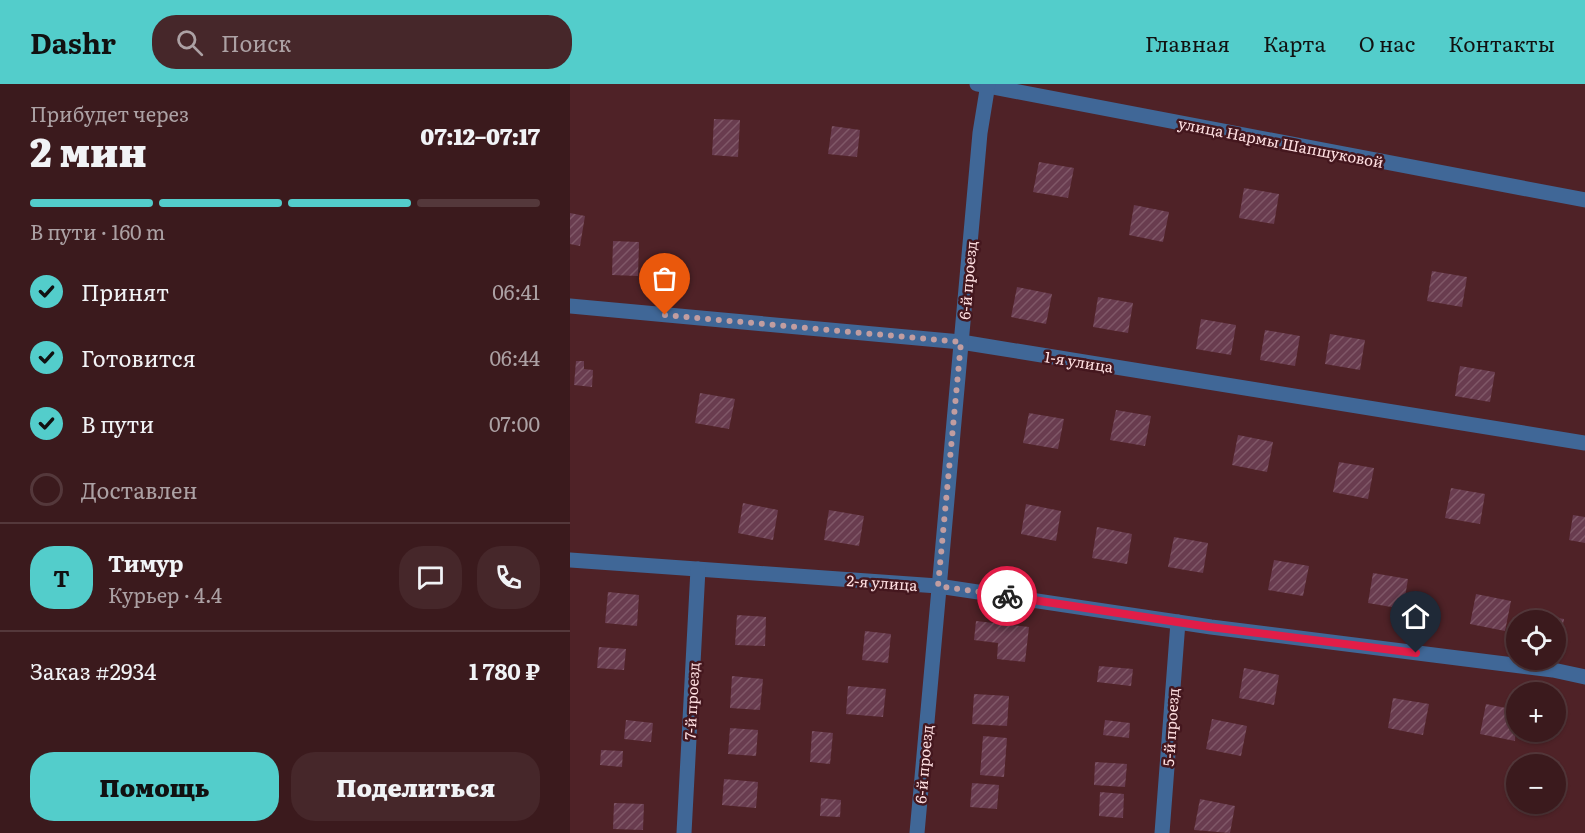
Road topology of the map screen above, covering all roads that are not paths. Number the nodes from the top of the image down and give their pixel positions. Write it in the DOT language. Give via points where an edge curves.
graph roads {
  1 [pos="984,84"];
  2 [pos="1585,200"];
  3 [pos="570,306"];
  4 [pos="961,342"];
  5 [pos="1585,443"];
  6 [pos="570,560"];
  7 [pos="699,569"];
  8 [pos="938,586"];
  9 [pos="1178,622"];
  10 [pos="1585,677"];
  11 [pos="684,833"];
  12 [pos="917,833"];
  13 [pos="1162,833"];
  1 -- 2 [label="street, улица Нармы Шапшуковой"];
  1 -- 4 [label="street, 6-й проезд"];
  3 -- 4 [label="street, 1-я улица"];
  4 -- 5 [label="street, 1-я улица"];
  4 -- 8 [label="street, 6-й проезд"];
  6 -- 7 [label="street, 2-я улица"];
  7 -- 8 [label="street, 2-я улица"];
  7 -- 11 [label="street, 7-й проезд"];
  8 -- 9 [label="street, 2-я улица"];
  8 -- 12 [label="street, 6-й проезд"];
  9 -- 10 [label="street, 2-я улица"];
  9 -- 13 [label="street, 5-й проезд"];
}
